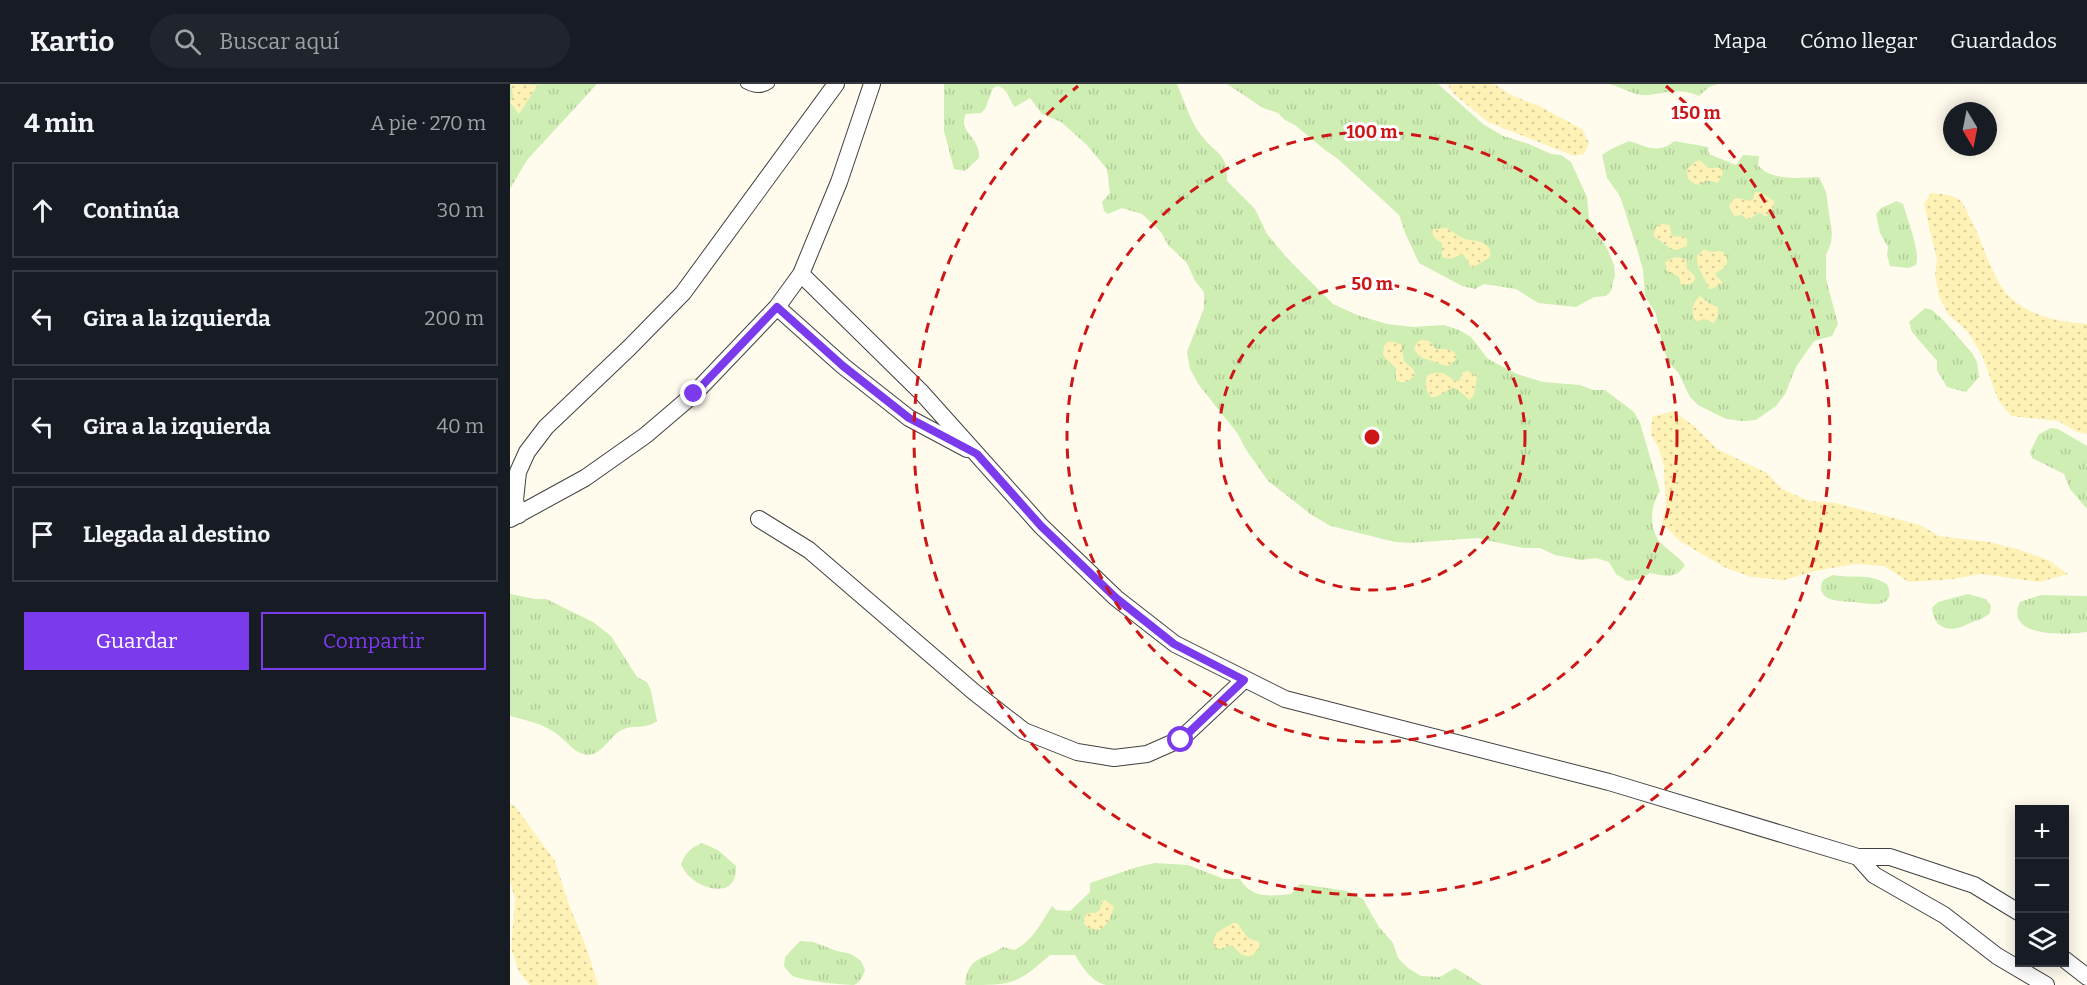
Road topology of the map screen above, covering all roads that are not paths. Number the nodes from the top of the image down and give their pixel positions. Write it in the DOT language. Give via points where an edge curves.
graph roads {
  1 [pos="745,84"];
  2 [pos="770,84"];
  3 [pos="836,84"];
  4 [pos="872,84"];
  5 [pos="801,274"];
  6 [pos="777,307"];
  7 [pos="977,454"];
  8 [pos="515,517"];
  9 [pos="759,519"];
  10 [pos="1244,680"];
  11 [pos="1858,857"];
  12 [pos="2015,911"];
  13 [pos="2069,963"];
  14 [pos="2087,977"];
  15 [pos="2046,985"];
  1 -- 2 [label="lane" via="764,88"];
  3 -- 8 [label="street" via="683,293 546,427 527,452 518,472"];
  4 -- 5 [label="street" via="839,182"];
  5 -- 6 [label="street"];
  5 -- 7 [label="street" via="922,393"];
  6 -- 7 [label="street" via="909,418"];
  6 -- 8 [label="street" via="694,394 646,435 585,478"];
  7 -- 10 [label="street" via="1041,526 1116,598 1174,644"];
  9 -- 10 [label="street" via="809,550 1024,731 1077,752 1114,758 1147,754 1181,740"];
  10 -- 11 [label="street" via="1285,699 1609,782"];
  11 -- 12 [label="street" via="1890,856 1974,885"];
  11 -- 15 [label="street" via="1874,875 1944,915 1997,956"];
  13 -- 14 [label="street"];
}
